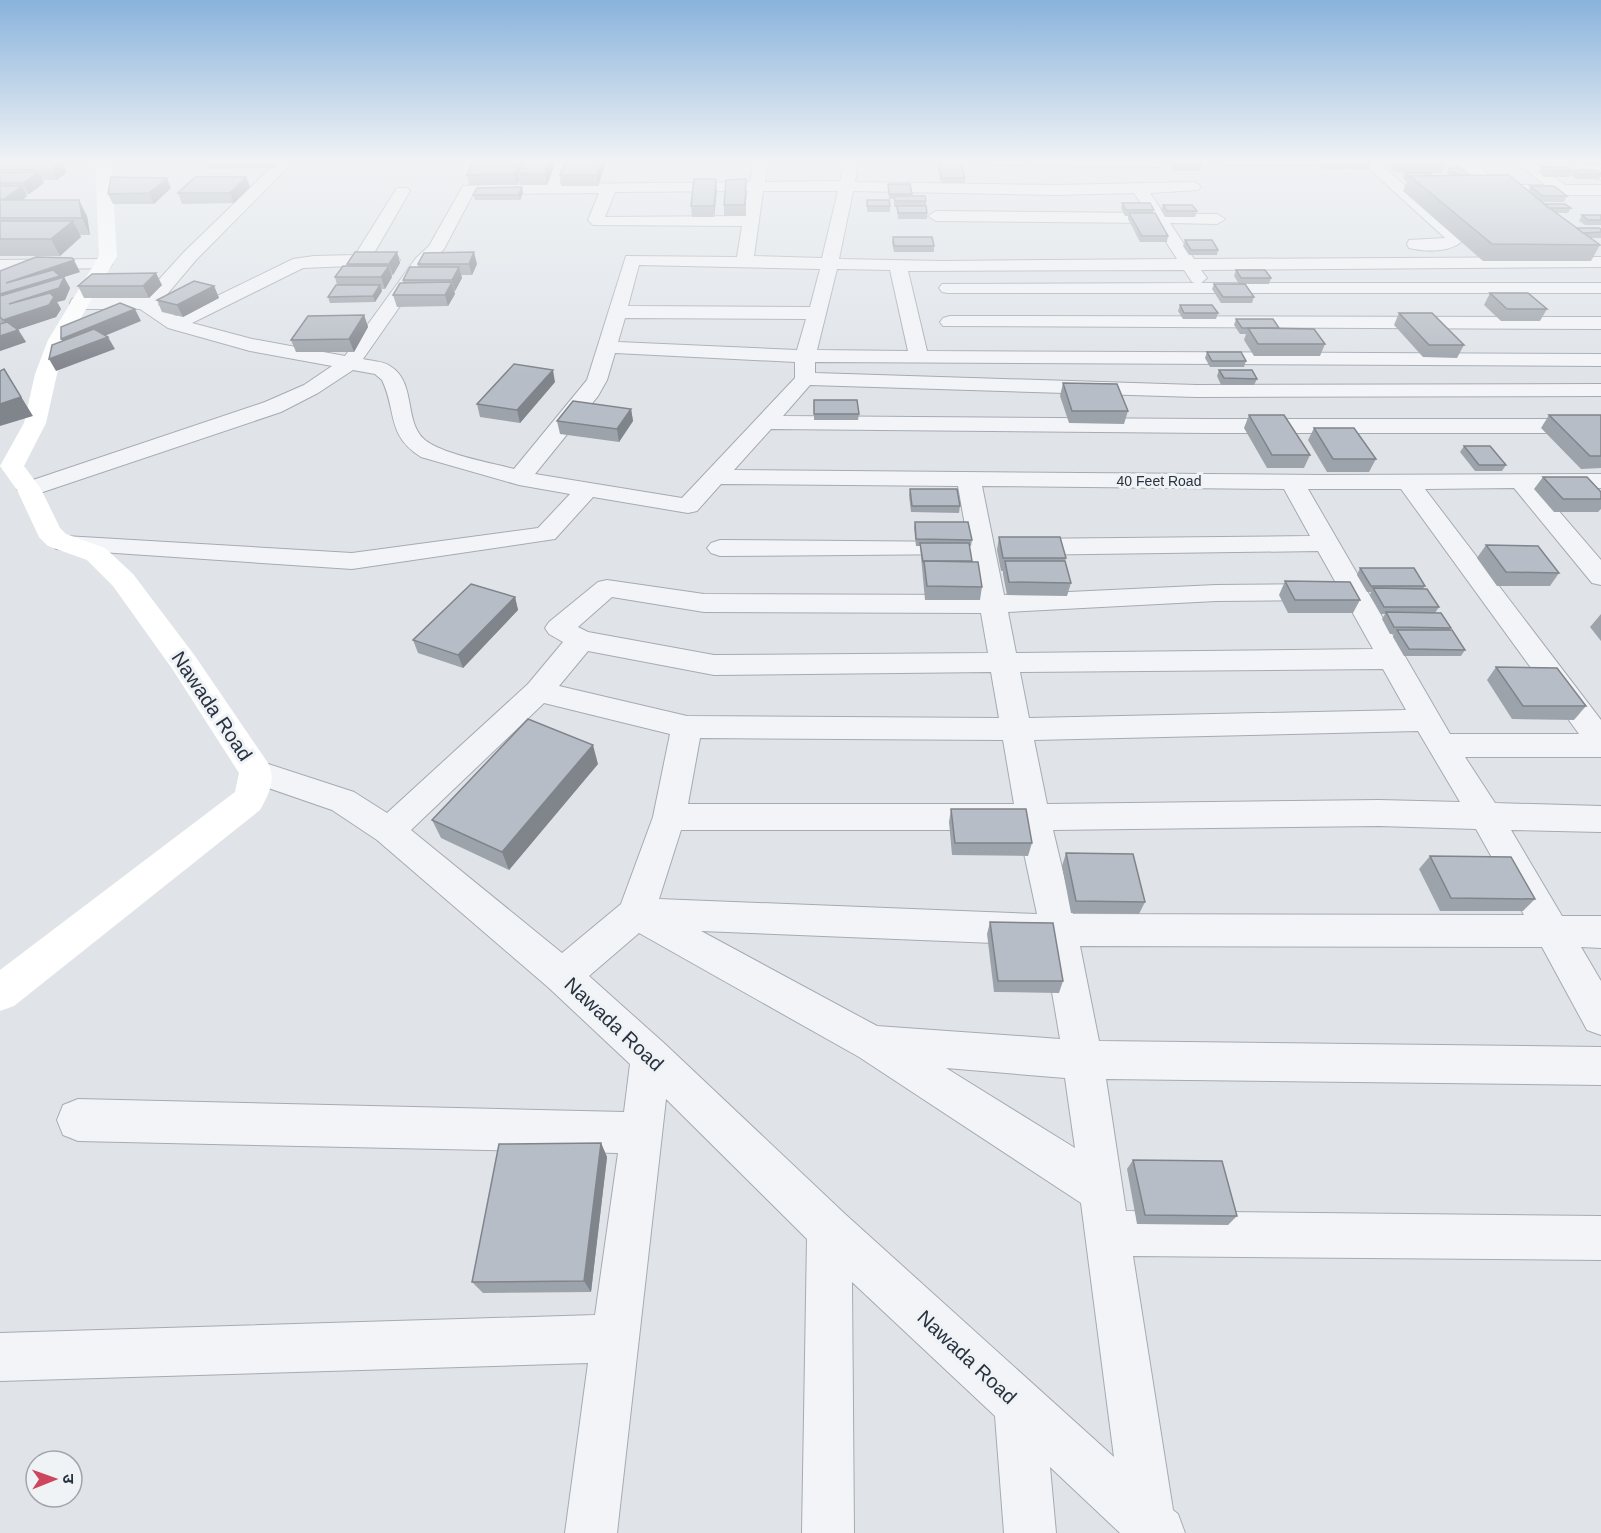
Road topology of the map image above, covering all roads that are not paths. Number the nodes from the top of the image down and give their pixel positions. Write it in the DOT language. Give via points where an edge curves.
graph roads {
  1 [pos="108,231"];
  2 [pos="216,231"];
  3 [pos="379,231"];
  4 [pos="446,231"];
  5 [pos="749,231"];
  6 [pos="837,231"];
  7 [pos="938,231"];
  8 [pos="1168,231"];
  9 [pos="1447,231"];
  10 [pos="938,235"];
  11 [pos="1153,244"];
  12 [pos="1177,244"];
  13 [pos="1198,244"];
  14 [pos="1402,244"];
  15 [pos="361,260"];
  16 [pos="422,262"];
  17 [pos="752,262"];
  18 [pos="1439,262"];
  19 [pos="1601,262"];
  20 [pos="1189,263"];
  21 [pos="103,264"];
  22 [pos="830,264"];
  23 [pos="0,265"];
  24 [pos="898,266"];
  25 [pos="825,286"];
  26 [pos="847,287"];
  27 [pos="880,287"];
  28 [pos="902,288"];
  29 [pos="1462,288"];
  30 [pos="1601,288"];
  31 [pos="1204,289"];
  32 [pos="79,303"];
  33 [pos="148,303"];
  34 [pos="618,312"];
  35 [pos="817,313"];
  36 [pos="950,322"];
  37 [pos="1225,322"];
  38 [pos="1493,323"];
  39 [pos="1601,323"];
  40 [pos="175,324"];
  41 [pos="608,347"];
  42 [pos="805,356"];
  43 [pos="919,357"];
  44 [pos="1245,358"];
  45 [pos="1532,360"];
  46 [pos="1601,360"];
  47 [pos="351,363"];
  48 [pos="806,379"];
  49 [pos="1563,390"];
  50 [pos="1601,390"];
  51 [pos="1266,391"];
  52 [pos="767,422"];
  53 [pos="1601,426"];
  54 [pos="1292,435"];
  55 [pos="6,469"];
  56 [pos="1307,476"];
  57 [pos="717,477"];
  58 [pos="519,478"];
  59 [pos="969,480"];
  60 [pos="1520,481"];
  61 [pos="1601,481"];
  62 [pos="1408,482"];
  63 [pos="29,489"];
  64 [pos="588,489"];
  65 [pos="1327,543"];
  66 [pos="65,544"];
  67 [pos="720,548"];
  68 [pos="982,548"];
  69 [pos="1601,577"];
  70 [pos="1355,593"];
  71 [pos="993,604"];
  72 [pos="581,640"];
  73 [pos="1392,659"];
  74 [pos="1004,663"];
  75 [pos="538,692"];
  76 [pos="687,728"];
  77 [pos="1016,729"];
  78 [pos="1434,732"];
  79 [pos="1601,744"];
  80 [pos="256,772"];
  81 [pos="1486,816"];
  82 [pos="669,817"];
  83 [pos="1033,817"];
  84 [pos="1601,819"];
  85 [pos="388,831"];
  86 [pos="636,913"];
  87 [pos="1059,930"];
  88 [pos="1551,931"];
  89 [pos="1601,932"];
  90 [pos="562,976"];
  91 [pos="0,993"];
  92 [pos="1601,1017"];
  93 [pos="873,1044"];
  94 [pos="651,1057"];
  95 [pos="1083,1060"];
  96 [pos="1601,1066"];
  97 [pos="78,1120"];
  98 [pos="641,1133"];
  99 [pos="1101,1190"];
  100 [pos="829,1230"];
  101 [pos="1107,1233"];
  102 [pos="1601,1238"];
  103 [pos="615,1338"];
  104 [pos="0,1357"];
  105 [pos="1019,1404"];
  106 [pos="1154,1528"];
  107 [pos="591,1533"];
  108 [pos="828,1533"];
  109 [pos="1030,1533"];
  1 -- 21 [label="street" via="109,251"];
  2 -- 33 [label="street"];
  3 -- 15 [label="street"];
  4 -- 16 [label="street" via="436,249"];
  5 -- 17 [label="street" via="745,254"];
  6 -- 22 [label="street"];
  7 -- 10 [label="street"];
  8 -- 12 [label="street"];
  9 -- 14 [label="street" via="1456,239 1448,244"];
  11 -- 12 [label="street"];
  12 -- 13 [label="street"];
  12 -- 20 [label="street"];
  15 -- 16 [label="street"];
  15 -- 40 [label="street" via="299,263"];
  16 -- 47 [label="street"];
  17 -- 22 [label="street"];
  17 -- 34 [label="street" via="632,260"];
  18 -- 19 [label="street"];
  18 -- 20 [label="street"];
  18 -- 29 [label="street"];
  20 -- 24 [label="street" via="941,261"];
  20 -- 31 [label="street"];
  21 -- 23 [label="street"];
  21 -- 32 [label="street"];
  22 -- 24 [label="street"];
  22 -- 25 [label="street"];
  24 -- 28 [label="street"];
  25 -- 26 [label="street"];
  25 -- 35 [label="street"];
  27 -- 28 [label="street"];
  28 -- 31 [label="street"];
  28 -- 43 [label="street"];
  29 -- 30 [label="street"];
  29 -- 31 [label="street"];
  29 -- 38 [label="street"];
  31 -- 37 [label="street"];
  32 -- 33 [label="street"];
  32 -- 55 [label="street" via="58,340 35,423"];
  33 -- 40 [label="street" via="148,307"];
  34 -- 35 [label="street"];
  34 -- 41 [label="street"];
  35 -- 42 [label="street"];
  36 -- 37 [label="street"];
  37 -- 38 [label="street"];
  37 -- 44 [label="street"];
  38 -- 39 [label="street"];
  38 -- 45 [label="street"];
  40 -- 47 [label="street" via="250,345"];
  41 -- 42 [label="street"];
  41 -- 58 [label="street" via="587,396"];
  42 -- 43 [label="street"];
  42 -- 48 [label="street"];
  43 -- 44 [label="street"];
  44 -- 45 [label="street"];
  44 -- 51 [label="street"];
  45 -- 46 [label="street"];
  45 -- 49 [label="street"];
  47 -- 58 [label="street" via="382,369 392,377 408,437 419,447"];
  47 -- 63 [label="street" via="273,407"];
  48 -- 51 [label="street"];
  48 -- 52 [label="street"];
  49 -- 50 [label="street"];
  49 -- 51 [label="street"];
  49 -- 53 [label="street"];
  51 -- 54 [label="street"];
  52 -- 54 [label="street"];
  52 -- 57 [label="street"];
  53 -- 54 [label="street"];
  55 -- 63 [label="street"];
  56 -- 59 [label="street, 40 Feet Road"];
  56 -- 62 [label="street, 40 Feet Road"];
  56 -- 65 [label="street"];
  57 -- 59 [label="street, 40 Feet Road"];
  57 -- 64 [label="street" via="688,506"];
  58 -- 64 [label="street"];
  59 -- 68 [label="street"];
  60 -- 61 [label="street, 40 Feet Road"];
  60 -- 62 [label="street, 40 Feet Road"];
  60 -- 69 [label="street"];
  62 -- 79 [label="street"];
  63 -- 66 [label="street" via="48,531"];
  64 -- 66 [label="street" via="546,534 352,561"];
  65 -- 68 [label="street"];
  65 -- 70 [label="street"];
  66 -- 80 [label="street, Nawada Road" via="96,554 123,580"];
  67 -- 68 [label="street"];
  68 -- 71 [label="street"];
  70 -- 71 [label="street" via="1216,593"];
  70 -- 73 [label="street"];
  71 -- 72 [label="street" via="704,603 606,588 559,628"];
  71 -- 74 [label="street"];
  72 -- 74 [label="street" via="714,665"];
  72 -- 75 [label="street"];
  73 -- 74 [label="street"];
  73 -- 78 [label="street"];
  74 -- 77 [label="street"];
  75 -- 76 [label="street"];
  75 -- 85 [label="street"];
  76 -- 77 [label="street"];
  76 -- 82 [label="street"];
  77 -- 78 [label="street"];
  77 -- 83 [label="street"];
  78 -- 79 [label="street"];
  78 -- 81 [label="street"];
  80 -- 85 [label="street, Nawada Road" via="343,801"];
  80 -- 91 [label="street" via="248,801"];
  81 -- 83 [label="street" via="1379,813"];
  81 -- 84 [label="street"];
  81 -- 88 [label="street"];
  82 -- 83 [label="street"];
  82 -- 86 [label="street"];
  83 -- 87 [label="street"];
  85 -- 90 [label="street, Nawada Road"];
  86 -- 87 [label="street"];
  86 -- 90 [label="street"];
  86 -- 93 [label="street"];
  87 -- 88 [label="street"];
  87 -- 95 [label="street"];
  88 -- 89 [label="street"];
  88 -- 92 [label="street"];
  90 -- 94 [label="street, Nawada Road"];
  93 -- 95 [label="street"];
  93 -- 99 [label="street"];
  94 -- 98 [label="street"];
  94 -- 100 [label="street, Nawada Road"];
  95 -- 96 [label="street"];
  95 -- 99 [label="street"];
  97 -- 98 [label="street"];
  98 -- 103 [label="street"];
  99 -- 101 [label="street"];
  100 -- 105 [label="street, Nawada Road"];
  100 -- 108 [label="street"];
  101 -- 102 [label="street"];
  101 -- 106 [label="street"];
  103 -- 104 [label="street"];
  103 -- 107 [label="street"];
  105 -- 106 [label="street, Nawada Road"];
  105 -- 109 [label="street"];
}
